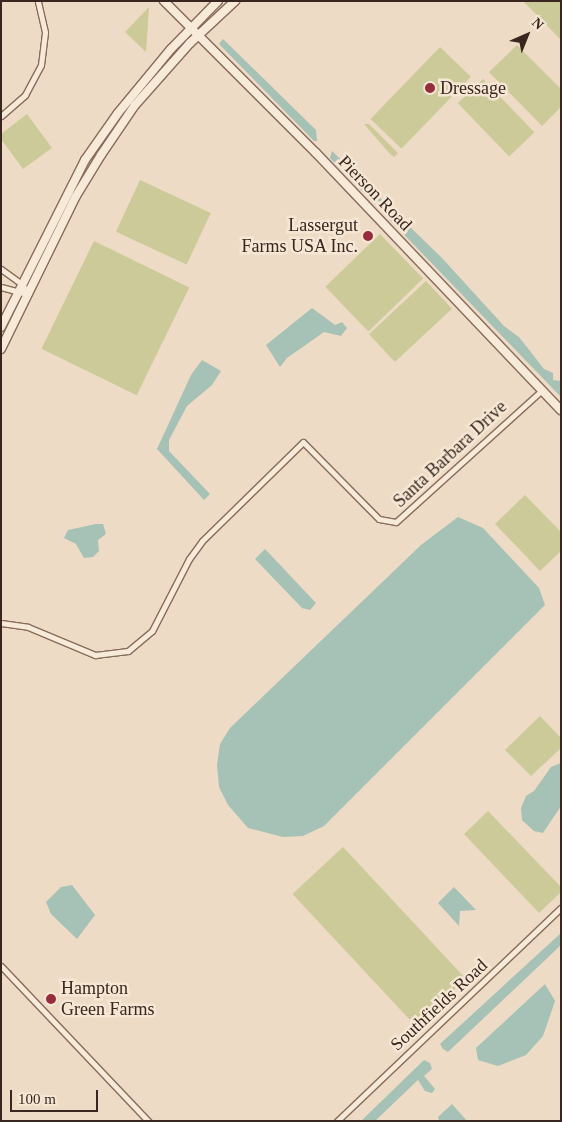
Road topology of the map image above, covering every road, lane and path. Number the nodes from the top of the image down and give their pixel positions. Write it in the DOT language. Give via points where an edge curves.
graph roads {
  1 [pos="38,1"];
  2 [pos="164,1"];
  3 [pos="218,1"];
  4 [pos="235,1"];
  5 [pos="190,29"];
  6 [pos="198,36"];
  7 [pos="1,116"];
  8 [pos="1,269"];
  9 [pos="22,284"];
  10 [pos="1,287"];
  11 [pos="18,293"];
  12 [pos="28,294"];
  13 [pos="1,327"];
  14 [pos="1,349"];
  15 [pos="542,390"];
  16 [pos="561,410"];
  17 [pos="1,623"];
  18 [pos="561,908"];
  19 [pos="1,966"];
  20 [pos="148,1121"];
  21 [pos="337,1121"];
  1 -- 7 [label="street" via="45,32 41,65 25,95"];
  2 -- 5 [label="street, Pierson Road"];
  3 -- 5 [label="street"];
  4 -- 6 [label="street"];
  5 -- 6 [label="street, Pierson Road"];
  5 -- 9 [label="street" via="118,113 90,153"];
  6 -- 12 [label="street" via="134,105 100,155"];
  6 -- 15 [label="street, Pierson Road" via="528,372"];
  8 -- 9 [label="street"];
  9 -- 11 [label="street"];
  9 -- 12 [label="street"];
  10 -- 11 [label="street"];
  11 -- 12 [label="street"];
  11 -- 13 [label="street"];
  12 -- 14 [label="street"];
  15 -- 16 [label="street, Pierson Road"];
  15 -- 17 [label="street, Santa Barbara Drive" via="396,522 379,519 303,442 202,541 152,631 128,651 95,655 28,627"];
  18 -- 21 [label="street, Southfields Road"];
  19 -- 20 [label="street"];
}
